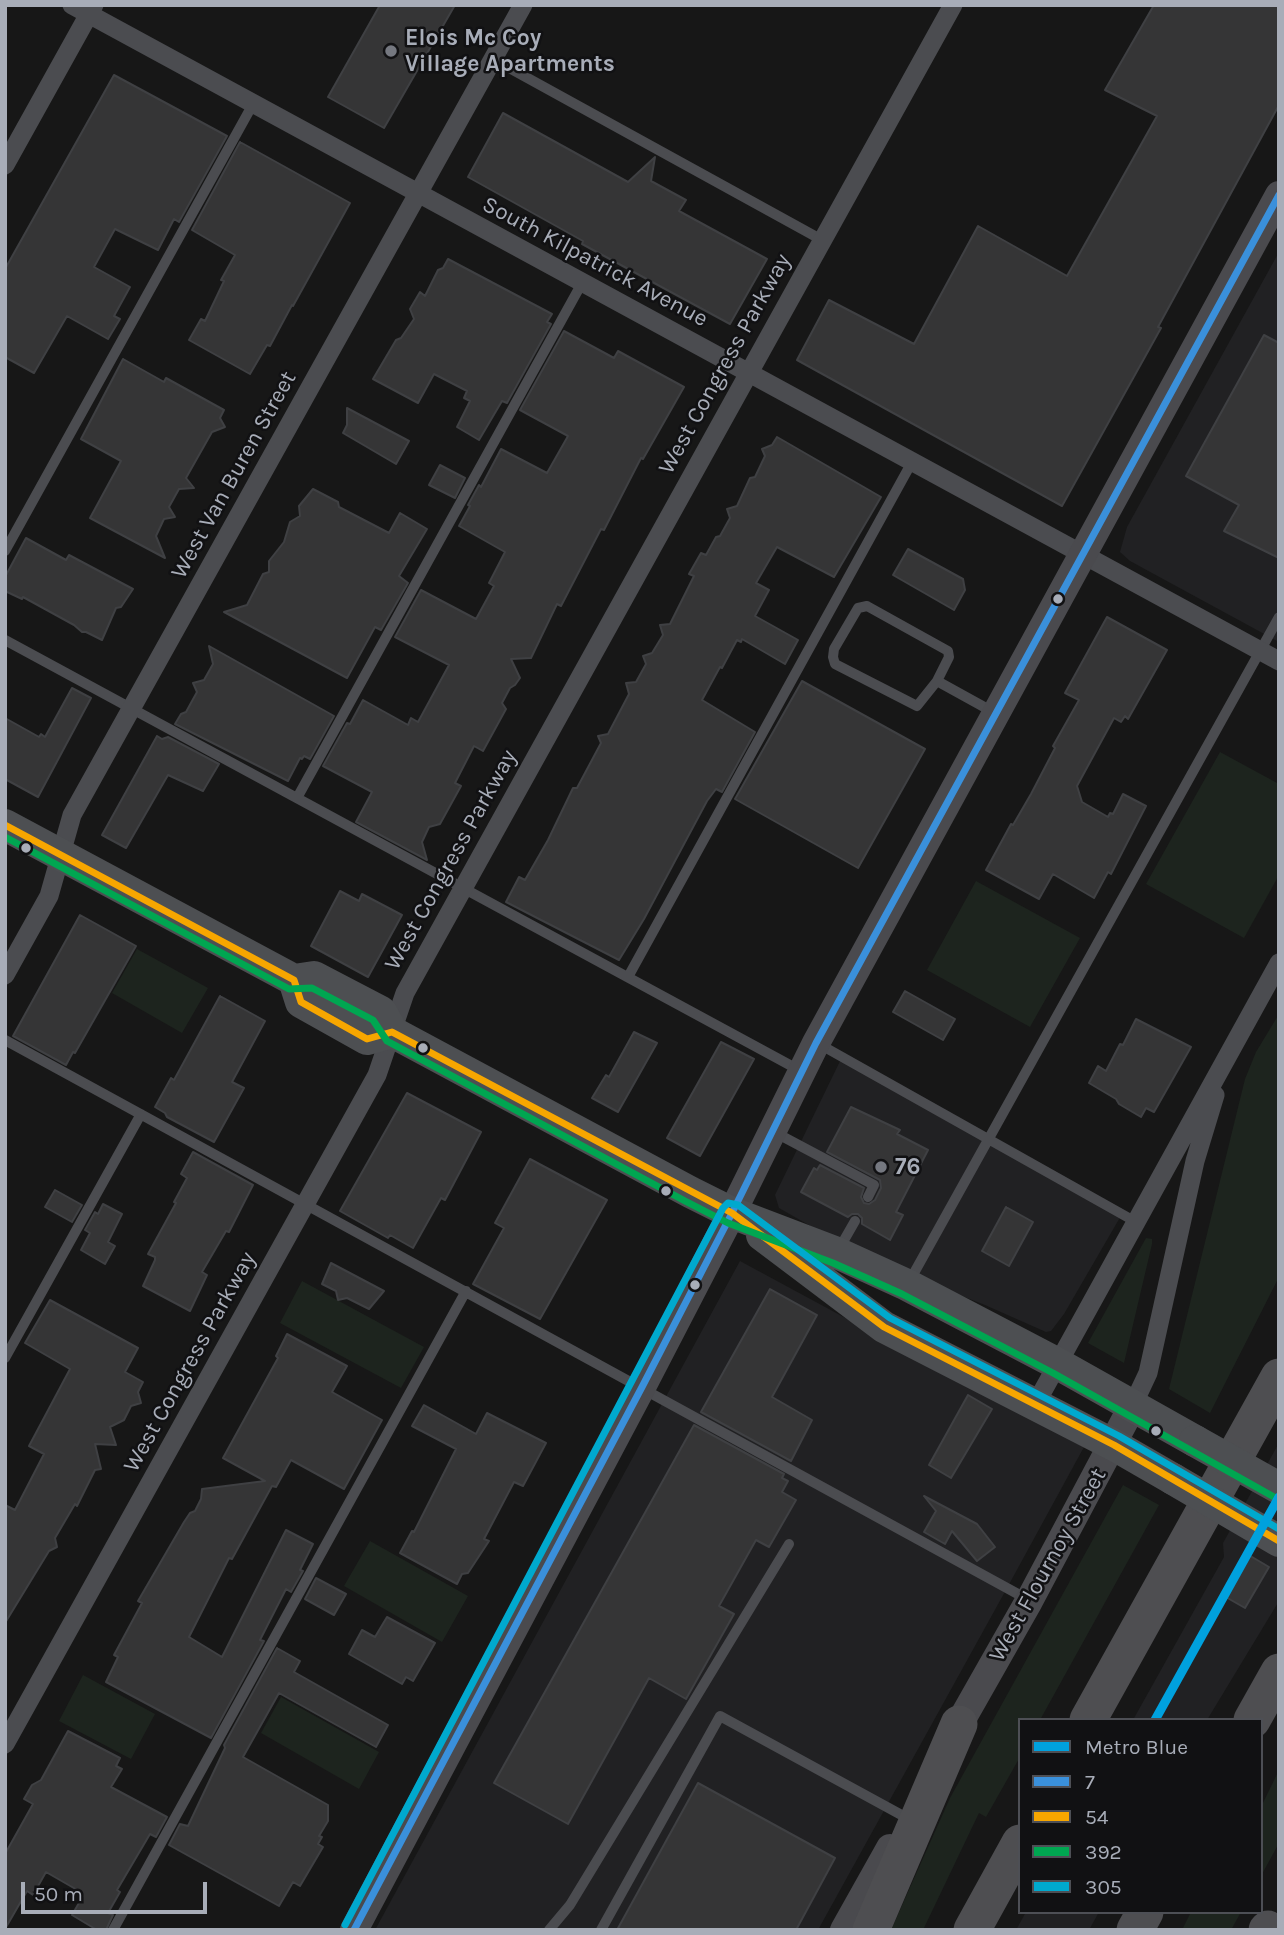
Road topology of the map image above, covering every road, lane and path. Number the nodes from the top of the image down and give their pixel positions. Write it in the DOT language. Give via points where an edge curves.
graph roads {
  1 [pos="523,5"];
  2 [pos="953,5"];
  3 [pos="85,8"];
  4 [pos="493,59"];
  5 [pos="253,104"];
  6 [pos="5,165"];
  7 [pos="419,194"];
  8 [pos="1279,195"];
  9 [pos="822,240"];
  10 [pos="582,283"];
  11 [pos="748,373"];
  12 [pos="912,462"];
  13 [pos="5,551"];
  14 [pos="1082,554"];
  15 [pos="1279,617"];
  16 [pos="5,640"];
  17 [pos="1260,651"];
  18 [pos="1279,661"];
  19 [pos="937,681"];
  20 [pos="131,709"];
  21 [pos="995,714"];
  22 [pos="297,798"];
  23 [pos="5,825"];
  24 [pos="62,855"];
  25 [pos="464,887"];
  26 [pos="1279,963"];
  27 [pos="5,975"];
  28 [pos="628,976"];
  29 [pos="392,1032"];
  30 [pos="5,1040"];
  31 [pos="816,1043"];
  32 [pos="1227,1057"];
  33 [pos="802,1072"];
  34 [pos="141,1114"];
  35 [pos="773,1131"];
  36 [pos="990,1139"];
  37 [pos="868,1197"];
  38 [pos="305,1204"];
  39 [pos="732,1213"];
  40 [pos="855,1221"];
  41 [pos="1136,1222"];
  42 [pos="836,1253"];
  43 [pos="907,1285"];
  44 [pos="466,1291"];
  45 [pos="5,1358"];
  46 [pos="1058,1364"];
  47 [pos="1279,1377"];
  48 [pos="642,1387"];
  49 [pos="1035,1405"];
  50 [pos="1132,1407"];
  51 [pos="1114,1445"];
  52 [pos="1279,1488"];
  53 [pos="1279,1541"];
  54 [pos="789,1544"];
  55 [pos="1029,1601"];
  56 [pos="1279,1672"];
  57 [pos="1089,1718"];
  58 [pos="1253,1718"];
  59 [pos="959,1724"];
  60 [pos="5,1744"];
  61 [pos="907,1818"];
  62 [pos="1018,1847"];
  63 [pos="1279,1909"];
  64 [pos="1144,1914"];
  65 [pos="1267,1929"];
  66 [pos="113,1930"];
  67 [pos="354,1930"];
  68 [pos="549,1930"];
  69 [pos="601,1930"];
  70 [pos="845,1930"];
  71 [pos="871,1930"];
  72 [pos="972,1930"];
  73 [pos="1135,1930"];
  1 -- 4 [label="street, West Van Buren Street"];
  2 -- 9 [label="street, West Congress Parkway"];
  3 -- 5 [label="street, South Kilpatrick Avenue"];
  3 -- 6 [label="street"];
  4 -- 7 [label="street, West Van Buren Street"];
  4 -- 9 [label="lane"];
  5 -- 7 [label="street, South Kilpatrick Avenue"];
  5 -- 13 [label="lane"];
  7 -- 10 [label="street, South Kilpatrick Avenue"];
  7 -- 20 [label="street, West Van Buren Street"];
  8 -- 14 [label="street"];
  9 -- 11 [label="street, West Congress Parkway"];
  10 -- 11 [label="street, South Kilpatrick Avenue"];
  10 -- 22 [label="lane"];
  11 -- 12 [label="street, South Kilpatrick Avenue"];
  11 -- 25 [label="street, West Congress Parkway"];
  12 -- 14 [label="street, South Kilpatrick Avenue"];
  12 -- 28 [label="lane"];
  14 -- 17 [label="street, South Kilpatrick Avenue"];
  14 -- 21 [label="street"];
  15 -- 17 [label="lane"];
  16 -- 20 [label="lane"];
  17 -- 18 [label="street, South Kilpatrick Avenue"];
  17 -- 36 [label="lane"];
  19 -- 19 [label="lane" via="948,651 867,606 858,608 834,649 835,664 912,705 922,703"];
  19 -- 21 [label="lane"];
  20 -- 22 [label="lane"];
  20 -- 24 [label="street, West Van Buren Street" via="72,815"];
  21 -- 31 [label="street"];
  22 -- 25 [label="lane"];
  23 -- 24 [label="main road"];
  24 -- 27 [label="street, West Van Buren Street" via="49,897"];
  24 -- 29 [label="main road" via="294,980 314,977 381,1012"];
  25 -- 28 [label="lane"];
  25 -- 29 [label="street, West Congress Parkway" via="405,993"];
  26 -- 32 [label="street, West Flournoy Street"];
  28 -- 33 [label="lane"];
  29 -- 38 [label="street, West Congress Parkway" via="377,1074"];
  29 -- 39 [label="main road"];
  30 -- 34 [label="lane"];
  31 -- 33 [label="street"];
  31 -- 36 [label="lane"];
  32 -- 41 [label="street, West Flournoy Street"];
  32 -- 50 [label="street, West Flournoy Street" via="1195,1161 1148,1373"];
  33 -- 35 [label="street"];
  34 -- 38 [label="lane"];
  34 -- 45 [label="lane"];
  35 -- 37 [label="lane" via="874,1185"];
  35 -- 39 [label="street"];
  36 -- 41 [label="lane"];
  36 -- 43 [label="lane"];
  38 -- 44 [label="lane"];
  38 -- 60 [label="street, West Congress Parkway"];
  39 -- 42 [label="main road"];
  39 -- 48 [label="street"];
  39 -- 49 [label="main road" via="884,1327"];
  40 -- 42 [label="lane"];
  41 -- 46 [label="street, West Flournoy Street"];
  42 -- 43 [label="main road"];
  43 -- 46 [label="main road"];
  44 -- 48 [label="lane"];
  44 -- 66 [label="lane"];
  46 -- 49 [label="street, West Flournoy Street"];
  46 -- 50 [label="main road"];
  47 -- 57 [label="highway"];
  48 -- 55 [label="lane"];
  48 -- 67 [label="street"];
  49 -- 51 [label="main road"];
  50 -- 51 [label="street, West Flournoy Street"];
  50 -- 52 [label="main road, bridge"];
  51 -- 53 [label="main road, bridge"];
  51 -- 55 [label="street, West Flournoy Street"];
  54 -- 68 [label="lane" via="570,1905"];
  55 -- 59 [label="street, West Flournoy Street"];
  56 -- 58 [label="highway"];
  59 -- 61 [label="street, West Flournoy Street"];
  59 -- 71 [label="highway"];
  61 -- 69 [label="lane" via="720,1716"];
  61 -- 70 [label="street, West Flournoy Street"];
  62 -- 72 [label="highway"];
  63 -- 65 [label="street"];
  64 -- 73 [label="highway"];
}
